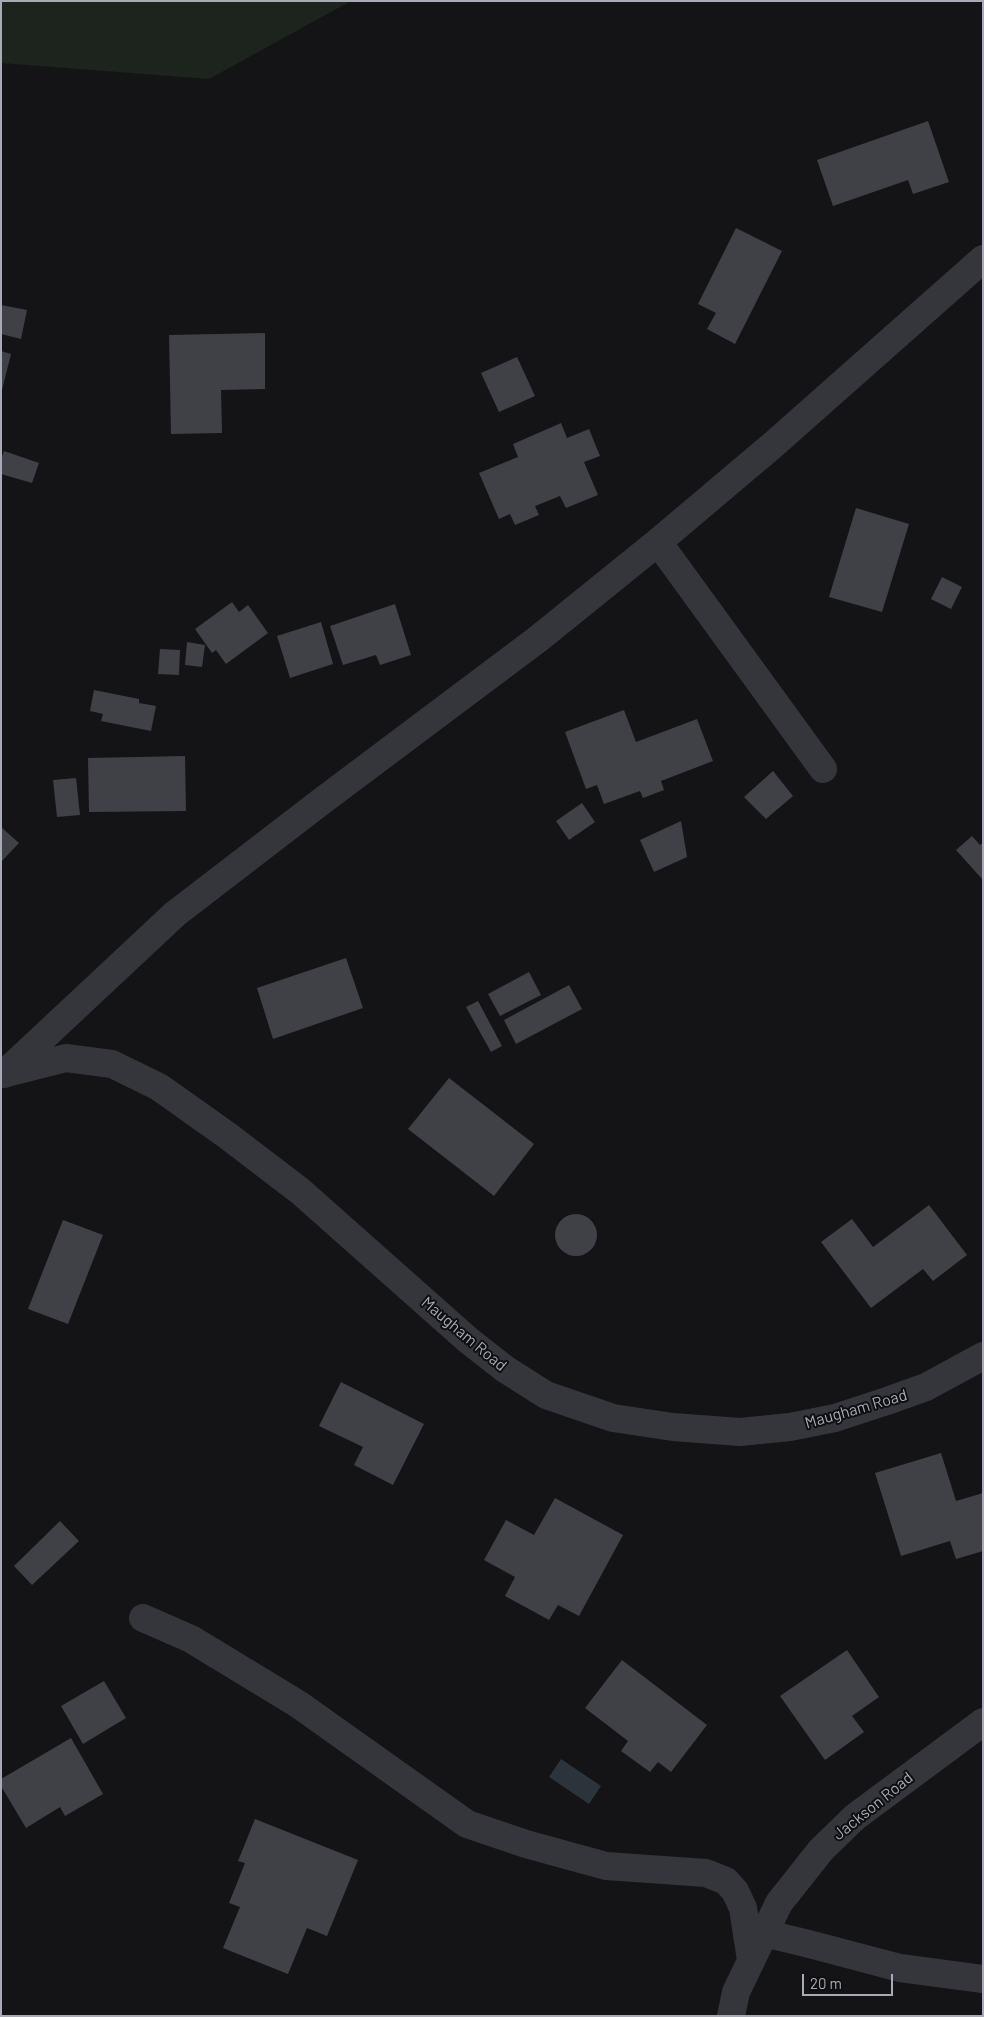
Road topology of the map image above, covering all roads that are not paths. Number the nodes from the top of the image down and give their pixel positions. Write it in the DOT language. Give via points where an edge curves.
graph roads {
  1 [pos="983,259"];
  2 [pos="658,542"];
  3 [pos="823,769"];
  4 [pos="3,1074"];
  5 [pos="983,1356"];
  6 [pos="144,1618"];
  7 [pos="983,1722"];
  8 [pos="764,1934"];
  9 [pos="752,1960"];
  10 [pos="983,1980"];
  11 [pos="731,2016"];
  1 -- 2 [label="street"];
  2 -- 3 [label="street"];
  2 -- 4 [label="street" via="538,639 175,914"];
  4 -- 5 [label="street, Maugham Road" via="66,1058 112,1064 159,1088 300,1191 505,1369 546,1395 613,1418 740,1432 790,1427 835,1418 887,1402 926,1387"];
  6 -- 9 [label="street" via="191,1640 298,1704 467,1824 606,1866 706,1873 726,1881 743,1908"];
  7 -- 8 [label="street, Jackson Road" via="855,1817 821,1850 779,1903"];
  8 -- 9 [label="street, Jackson Road"];
  8 -- 10 [label="street" via="900,1968"];
  9 -- 11 [label="street, Jackson Road" via="736,1992"];
}
